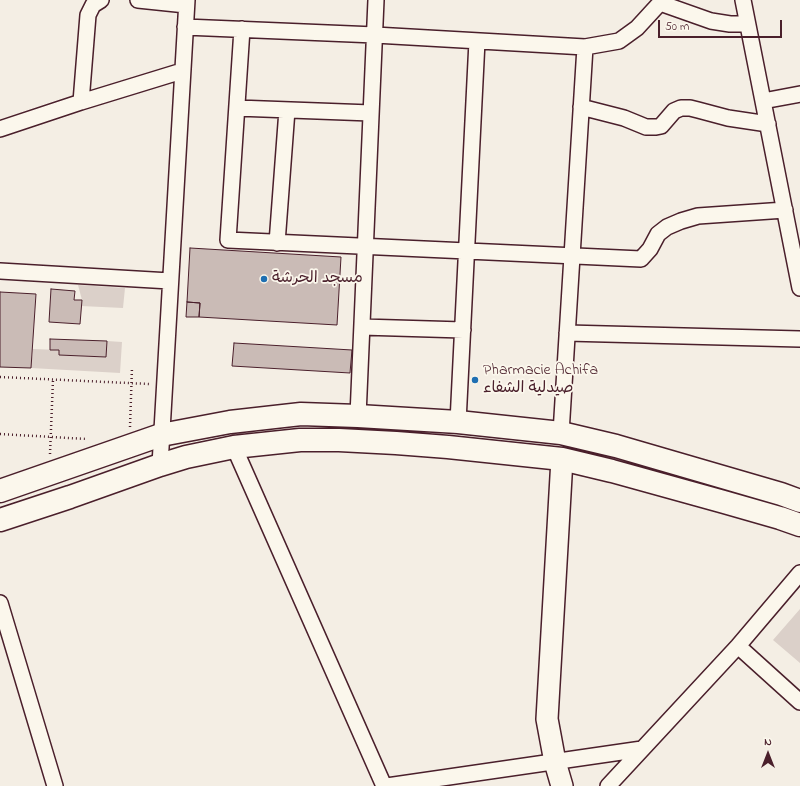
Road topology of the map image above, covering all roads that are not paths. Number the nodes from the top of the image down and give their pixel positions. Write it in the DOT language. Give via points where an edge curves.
graph roads {
  1 [pos="101,0"];
  2 [pos="138,0"];
  3 [pos="376,0"];
  4 [pos="743,0"];
  5 [pos="660,1"];
  6 [pos="187,2"];
  7 [pos="748,24"];
  8 [pos="185,27"];
  9 [pos="242,29"];
  10 [pos="375,35"];
  11 [pos="477,41"];
  12 [pos="585,47"];
  13 [pos="182,72"];
  14 [pos="800,94"];
  15 [pos="764,101"];
  16 [pos="81,102"];
  17 [pos="581,107"];
  18 [pos="237,108"];
  19 [pos="287,110"];
  20 [pos="371,113"];
  21 [pos="768,124"];
  22 [pos="0,129"];
  23 [pos="785,210"];
  24 [pos="794,228"];
  25 [pos="278,243"];
  26 [pos="365,246"];
  27 [pos="466,251"];
  28 [pos="572,256"];
  29 [pos="0,272"];
  30 [pos="170,281"];
  31 [pos="800,288"];
  32 [pos="362,326"];
  33 [pos="462,330"];
  34 [pos="567,333"];
  35 [pos="800,339"];
  36 [pos="358,416"];
  37 [pos="458,422"];
  38 [pos="561,433"];
  39 [pos="161,435"];
  40 [pos="234,447"];
  41 [pos="562,459"];
  42 [pos="160,465"];
  43 [pos="0,491"];
  44 [pos="800,501"];
  45 [pos="0,520"];
  46 [pos="800,525"];
  47 [pos="800,573"];
  48 [pos="0,603"];
  49 [pos="738,646"];
  50 [pos="800,702"];
  51 [pos="642,750"];
  52 [pos="555,762"];
  53 [pos="55,786"];
  54 [pos="384,786"];
  55 [pos="387,786"];
  56 [pos="562,786"];
  57 [pos="608,786"];
  1 -- 16 [label="street" via="93,5 88,15"];
  2 -- 6 [label="street"];
  3 -- 10 [label="street"];
  4 -- 7 [label="street"];
  5 -- 7 [label="street" via="711,21"];
  5 -- 12 [label="street" via="637,28 619,41"];
  6 -- 8 [label="street"];
  7 -- 15 [label="street"];
  8 -- 9 [label="street"];
  8 -- 13 [label="street"];
  9 -- 10 [label="street"];
  9 -- 18 [label="street"];
  10 -- 11 [label="street"];
  10 -- 20 [label="street"];
  11 -- 12 [label="street"];
  11 -- 27 [label="street"];
  12 -- 17 [label="street"];
  13 -- 16 [label="street"];
  13 -- 30 [label="street"];
  14 -- 15 [label="street"];
  15 -- 21 [label="street"];
  16 -- 22 [label="street"];
  17 -- 21 [label="street" via="656,128 674,111 681,108"];
  17 -- 28 [label="street"];
  18 -- 19 [label="street"];
  18 -- 25 [label="street" via="228,240"];
  19 -- 20 [label="street"];
  19 -- 25 [label="street"];
  20 -- 26 [label="street"];
  21 -- 23 [label="street"];
  23 -- 24 [label="street"];
  23 -- 28 [label="street" via="698,216 681,221 658,234 641,259"];
  24 -- 31 [label="street"];
  25 -- 26 [label="street"];
  26 -- 27 [label="street"];
  26 -- 32 [label="street"];
  27 -- 28 [label="street"];
  27 -- 33 [label="street"];
  28 -- 34 [label="street"];
  29 -- 30 [label="street"];
  30 -- 39 [label="street"];
  32 -- 33 [label="street"];
  32 -- 36 [label="street"];
  33 -- 37 [label="street"];
  34 -- 35 [label="street"];
  34 -- 38 [label="street"];
  36 -- 37 [label="main road"];
  36 -- 39 [label="main road" via="301,414 230,422"];
  37 -- 38 [label="main road"];
  38 -- 44 [label="main road" via="616,446"];
  39 -- 42 [label="street"];
  39 -- 43 [label="main road"];
  40 -- 41 [label="main road" via="300,440 339,440 448,447"];
  40 -- 42 [label="main road"];
  40 -- 54 [label="street"];
  41 -- 46 [label="main road"];
  41 -- 52 [label="street" via="547,719"];
  42 -- 45 [label="main road"];
  47 -- 49 [label="street"];
  48 -- 53 [label="street"];
  49 -- 50 [label="street"];
  49 -- 51 [label="street"];
  51 -- 52 [label="street"];
  51 -- 57 [label="street"];
  52 -- 55 [label="street"];
  52 -- 56 [label="street"];
}
